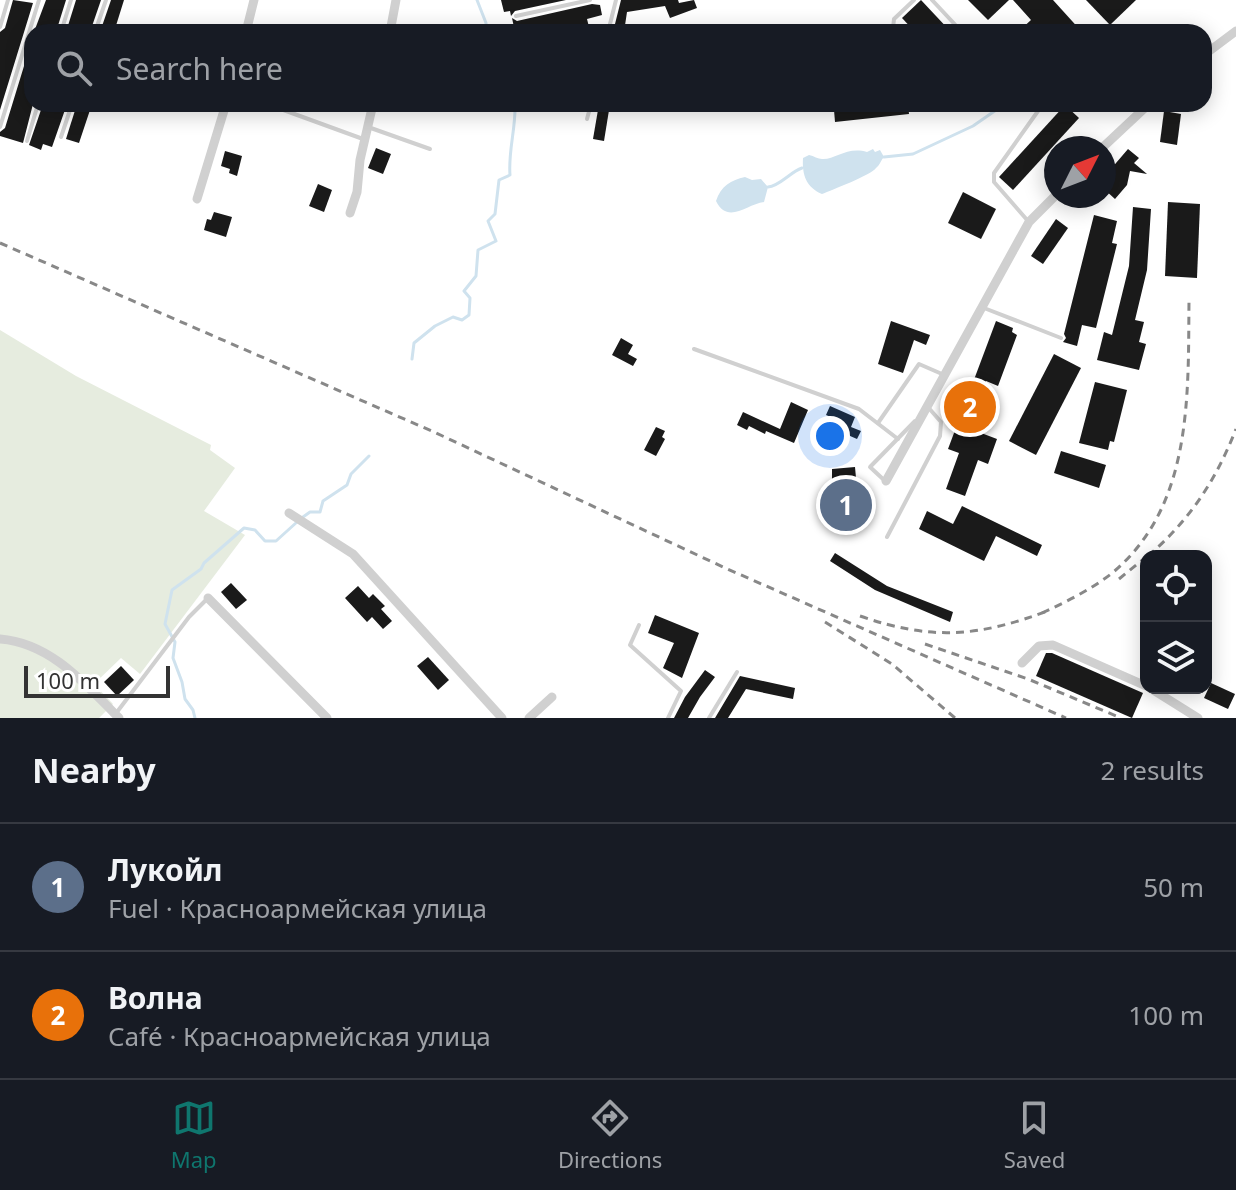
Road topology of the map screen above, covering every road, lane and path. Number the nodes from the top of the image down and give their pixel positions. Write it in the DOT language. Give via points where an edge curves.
graph roads {
  1 [pos="8,0"];
  2 [pos="39,0"];
  3 [pos="71,0"];
  4 [pos="106,0"];
  5 [pos="254,0"];
  6 [pos="396,0"];
  7 [pos="590,0"];
  8 [pos="616,0"];
  9 [pos="914,0"];
  10 [pos="932,0"];
  11 [pos="516,16"];
  12 [pos="32,24"];
  13 [pos="64,24"];
  14 [pos="98,24"];
  15 [pos="248,24"];
  16 [pos="392,24"];
  17 [pos="610,24"];
  18 [pos="893,24"];
  19 [pos="954,24"];
  20 [pos="0,27"];
  21 [pos="1236,31"];
  22 [pos="24,49"];
  23 [pos="1212,49"];
  24 [pos="36,112"];
  25 [pos="69,112"];
  26 [pos="224,112"];
  27 [pos="289,112"];
  28 [pos="371,112"];
  29 [pos="589,112"];
  30 [pos="1037,112"];
  31 [pos="1140,112"];
  32 [pos="587,119"];
  33 [pos="0,127"];
  34 [pos="368,127"];
  35 [pos="1115,136"];
  36 [pos="61,137"];
  37 [pos="365,139"];
  38 [pos="27,141"];
  39 [pos="430,149"];
  40 [pos="197,199"];
  41 [pos="1044,207"];
  42 [pos="350,213"];
  43 [pos="1029,222"];
  44 [pos="982,307"];
  45 [pos="1061,338"];
  46 [pos="694,349"];
  47 [pos="944,375"];
  48 [pos="926,408"];
  49 [pos="878,423"];
  50 [pos="898,439"];
  51 [pos="886,481"];
  52 [pos="289,513"];
  53 [pos="887,537"];
  54 [pos="208,598"];
  55 [pos="639,625"];
  56 [pos="0,639"];
  57 [pos="1022,663"];
  58 [pos="737,672"];
  59 [pos="1140,683"];
  60 [pos="1159,694"];
  61 [pos="552,697"];
  62 [pos="117,716"];
  63 [pos="327,718"];
  64 [pos="502,718"];
  65 [pos="529,718"];
  66 [pos="668,718"];
  67 [pos="709,718"];
  68 [pos="1198,718"];
  1 -- 20 [label="lane"];
  2 -- 12 [label="lane"];
  3 -- 13 [label="lane"];
  4 -- 14 [label="lane"];
  5 -- 15 [label="street"];
  6 -- 16 [label="street"];
  7 -- 11 [label="lane"];
  8 -- 17 [label="lane"];
  9 -- 18 [label="lane"];
  10 -- 19 [label="lane"];
  21 -- 23 [label="street"];
  22 -- 33 [label="lane"];
  24 -- 38 [label="lane"];
  25 -- 36 [label="lane"];
  26 -- 40 [label="street"];
  27 -- 37 [label="lane"];
  28 -- 34 [label="street"];
  29 -- 32 [label="lane"];
  30 -- 43 [label="lane" via="994,173 994,182"];
  31 -- 35 [label="street"];
  34 -- 37 [label="street"];
  34 -- 39 [label="lane"];
  37 -- 42 [label="street"];
  41 -- 43 [label="street"];
  43 -- 44 [label="street"];
  44 -- 45 [label="lane"];
  44 -- 47 [label="street"];
  46 -- 49 [label="lane" via="859,409"];
  47 -- 48 [label="street"];
  47 -- 49 [label="lane" via="919,364"];
  48 -- 50 [label="lane"];
  48 -- 51 [label="street"];
  48 -- 53 [label="lane" via="941,422 940,436"];
  49 -- 50 [label="lane"];
  50 -- 51 [label="lane" via="870,467"];
  52 -- 64 [label="street" via="353,554"];
  54 -- 62 [label="lane"];
  54 -- 63 [label="street"];
  55 -- 66 [label="lane" via="630,645 681,691"];
  56 -- 62 [label="street" via="40,649"];
  57 -- 59 [label="street" via="1039,646 1053,645"];
  58 -- 67 [label="lane"];
  60 -- 68 [label="street"];
  61 -- 65 [label="street"];
}
